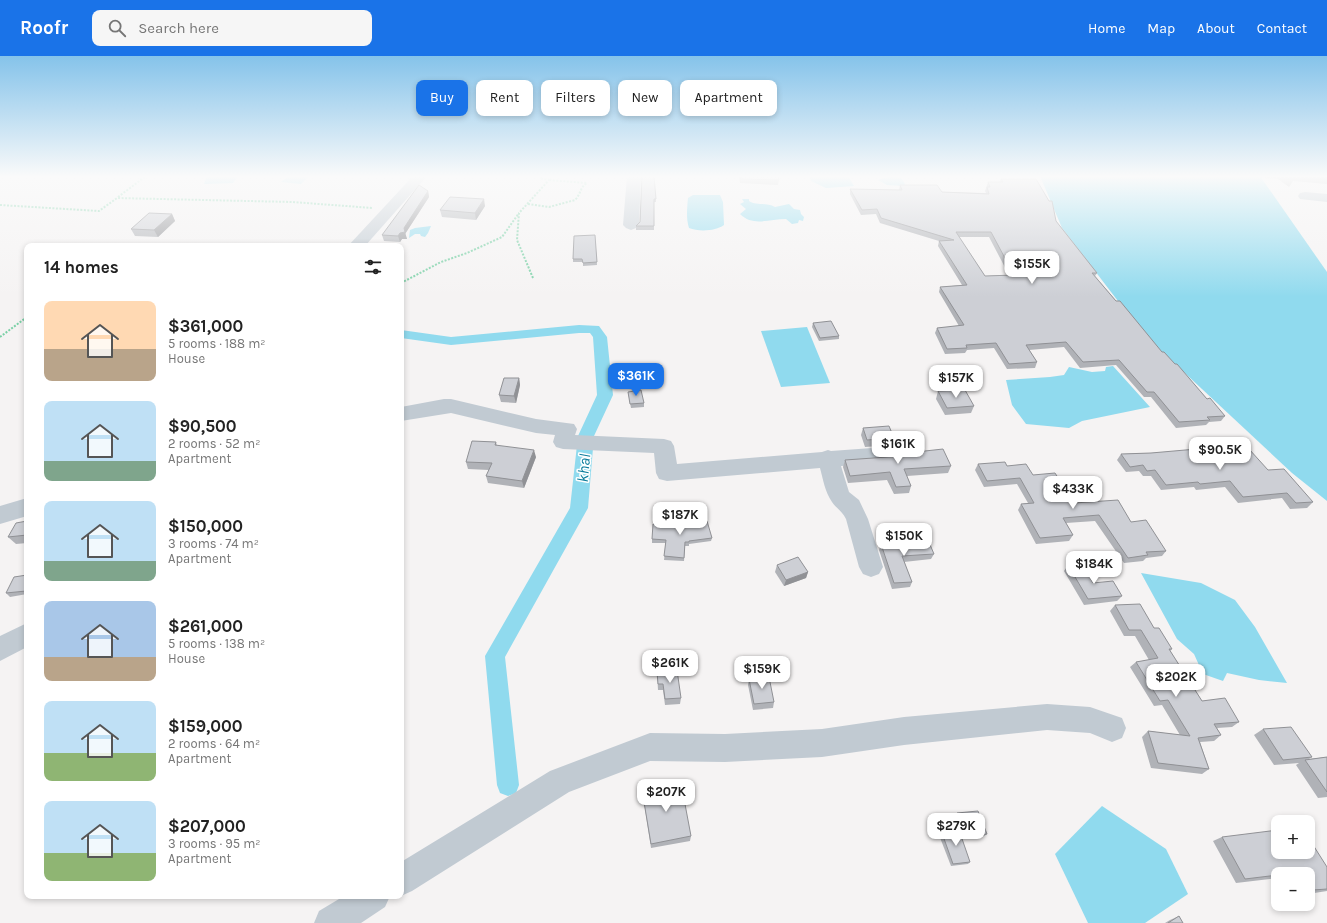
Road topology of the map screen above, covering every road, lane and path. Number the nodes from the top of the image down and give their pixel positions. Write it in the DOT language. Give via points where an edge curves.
graph roads {
  1 [pos="382,216"];
  2 [pos="516,216"];
  3 [pos="519,216"];
  4 [pos="632,216"];
  5 [pos="631,225"];
  6 [pos="359,243"];
  7 [pos="532,278"];
  8 [pos="404,281"];
  9 [pos="24,319"];
  10 [pos="0,337"];
  11 [pos="404,413"];
  12 [pos="912,453"];
  13 [pos="828,458"];
  14 [pos="24,508"];
  15 [pos="0,515"];
  16 [pos="871,567"];
  17 [pos="24,636"];
  18 [pos="0,648"];
  19 [pos="1112,728"];
  20 [pos="404,878"];
  21 [pos="369,899"];
  22 [pos="331,923"];
  1 -- 6 [label="street"];
  2 -- 8 [label="path" via="502,236 441,262"];
  3 -- 7 [label="path" via="517,240"];
  4 -- 5 [label="street"];
  9 -- 10 [label="path"];
  11 -- 13 [label="street" via="451,406 536,426 567,429 563,442 664,446 667,473 744,468"];
  12 -- 13 [label="street"];
  13 -- 16 [label="street" via="839,495 851,506 857,519"];
  14 -- 15 [label="street"];
  17 -- 18 [label="street"];
  19 -- 20 [label="street" via="1090,720 1047,717 904,731 822,743 725,748 650,747 560,781"];
  21 -- 22 [label="street"];
}
